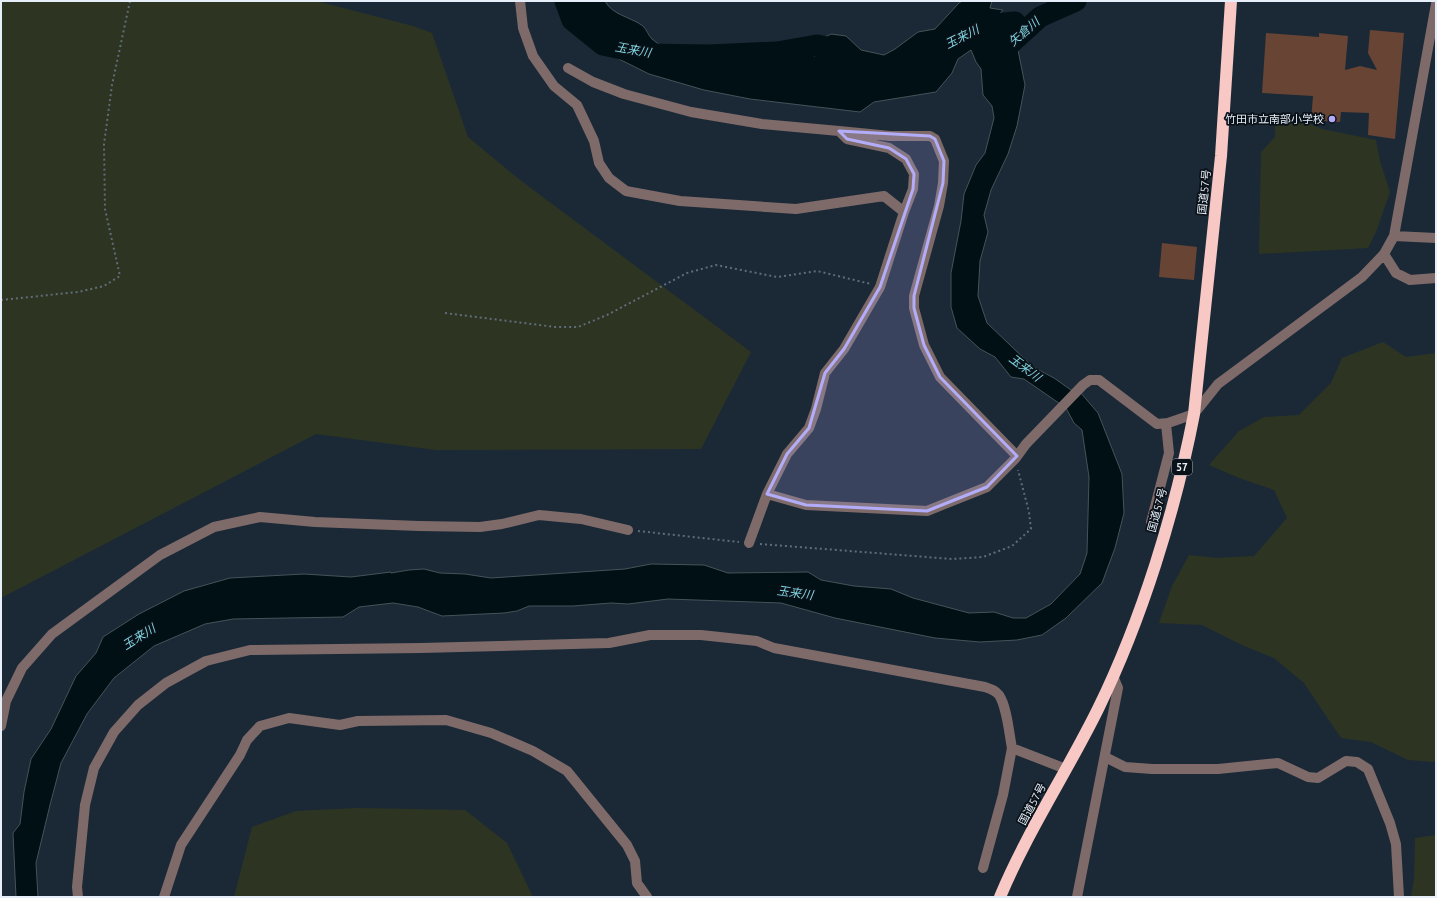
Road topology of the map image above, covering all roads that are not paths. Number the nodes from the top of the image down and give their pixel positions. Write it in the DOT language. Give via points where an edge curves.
graph roads {
  1 [pos="520,1"];
  2 [pos="1231,1"];
  3 [pos="1436,4"];
  4 [pos="1432,50"];
  5 [pos="568,68"];
  6 [pos="839,131"];
  7 [pos="904,212"];
  8 [pos="1394,236"];
  9 [pos="1436,238"];
  10 [pos="1384,254"];
  11 [pos="1436,278"];
  12 [pos="1194,414"];
  13 [pos="1166,424"];
  14 [pos="1016,458"];
  15 [pos="766,494"];
  16 [pos="1151,522"];
  17 [pos="628,530"];
  18 [pos="749,543"];
  19 [pos="1113,676"];
  20 [pos="1,726"];
  21 [pos="1012,748"];
  22 [pos="1105,757"];
  23 [pos="1066,769"];
  24 [pos="983,868"];
  25 [pos="78,897"];
  26 [pos="164,897"];
  27 [pos="647,897"];
  28 [pos="1000,897"];
  29 [pos="1077,897"];
  30 [pos="1399,897"];
  1 -- 7 [label="street" via="523,28 533,56 554,86 577,105 594,141 599,163 608,178 626,191 680,201 796,209 884,196"];
  2 -- 12 [label="highway, 国道57号 / 57" via="1221,156"];
  3 -- 4 [label="street"];
  4 -- 8 [label="street"];
  5 -- 6 [label="street" via="593,82 624,94 691,112 762,124"];
  6 -- 7 [label="street" via="847,139 889,148 906,159 914,174 913,189"];
  6 -- 14 [label="street" via="890,136 930,136 936,139 944,161 943,183 914,296 914,308 924,345 940,377"];
  7 -- 15 [label="street" via="880,287 844,349 825,373 809,428 787,454"];
  8 -- 9 [label="street"];
  8 -- 10 [label="street"];
  10 -- 11 [label="street" via="1396,273 1410,280"];
  10 -- 12 [label="street" via="1362,277 1218,384"];
  12 -- 13 [label="street"];
  12 -- 19 [label="highway, 国道57号 / 57" via="1161,546"];
  13 -- 14 [label="street" via="1157,424 1099,380 1090,380 1026,444"];
  13 -- 16 [label="street" via="1169,453"];
  14 -- 15 [label="street" via="987,487 926,511 806,505"];
  15 -- 18 [label="street"];
  17 -- 20 [label="street" via="581,519 539,515 480,527 330,522 260,516 214,527 160,555 52,634 22,668 6,701"];
  19 -- 22 [label="street" via="1118,688"];
  19 -- 23 [label="highway, 国道57号 / 57"];
  21 -- 23 [label="street"];
  21 -- 24 [label="street" via="1003,795"];
  21 -- 25 [label="street" via="1004,708 993,690 774,648 757,641 701,635 650,636 609,643 250,650 206,661 166,683 138,705 114,732 94,768 85,805"];
  22 -- 29 [label="street"];
  22 -- 30 [label="street" via="1125,767 1152,769 1218,768 1278,763 1308,777 1318,778 1346,761 1357,762 1368,769 1390,823 1396,844"];
  23 -- 28 [label="highway, 国道57号 / 57" via="1020,853"];
  26 -- 27 [label="street" via="181,845 240,755 247,740 260,726 289,718 340,725 358,720 446,720 491,733 533,751 567,770 627,845 635,861 637,883"];
}
